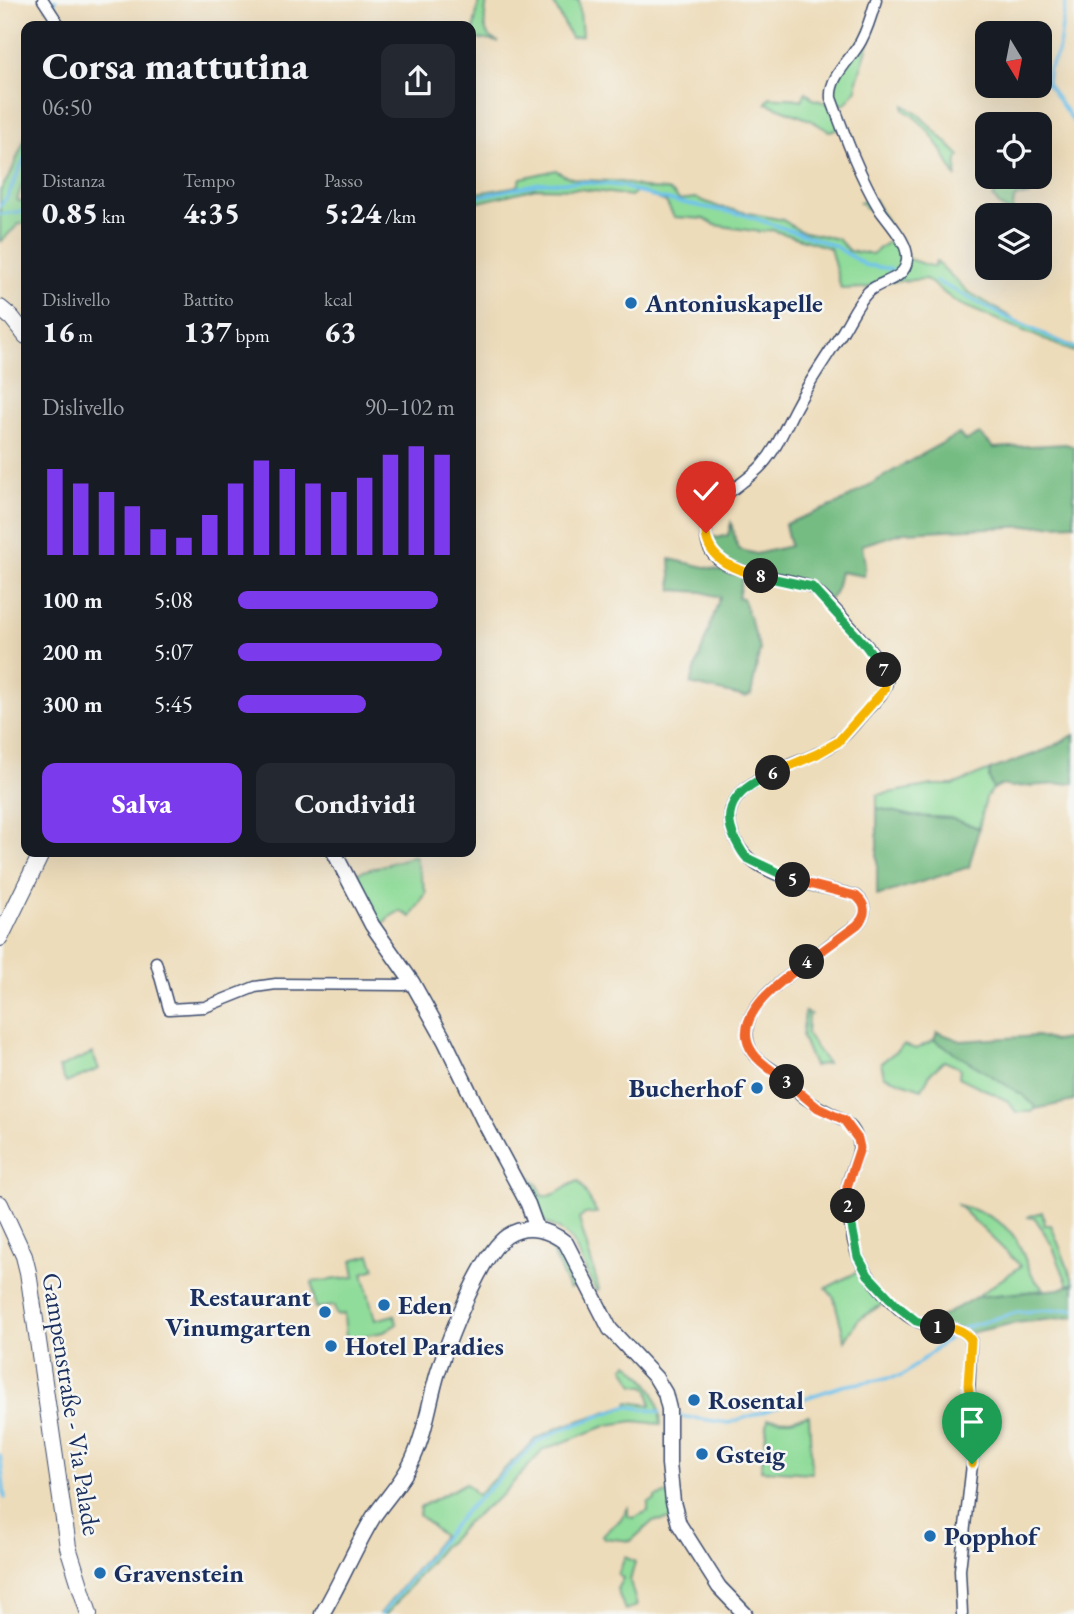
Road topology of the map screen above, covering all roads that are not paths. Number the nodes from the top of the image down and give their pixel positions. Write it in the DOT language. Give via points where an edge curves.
graph roads {
  1 [pos="43,0"];
  2 [pos="876,0"];
  3 [pos="57,21"];
  4 [pos="0,308"];
  5 [pos="21,330"];
  6 [pos="40,857"];
  7 [pos="337,857"];
  8 [pos="0,938"];
  9 [pos="156,962"];
  10 [pos="412,982"];
  11 [pos="0,1204"];
  12 [pos="531,1230"];
  13 [pos="89,1614"];
  14 [pos="321,1614"];
  15 [pos="745,1614"];
  16 [pos="962,1614"];
  1 -- 3 [label="street"];
  2 -- 16 [label="street" via="859,45 830,90 870,192 904,246 906,265 897,276 869,290 797,404 777,445 762,465 715,505 707,520 706,541 727,564 804,584 818,592 887,675 884,690 838,742 756,782 741,793 729,816 747,858 790,880 856,896 863,902 863,919 765,995 747,1031 753,1054 818,1108 844,1120 858,1139 860,1148 847,1187 848,1208 858,1257 868,1275 916,1321 958,1330 971,1340 968,1385 975,1438 960,1570"];
  4 -- 5 [label="main road"];
  6 -- 8 [label="main road"];
  7 -- 10 [label="street" via="372,925"];
  9 -- 10 [label="street" via="169,1009 205,1007 255,987 276,984"];
  10 -- 12 [label="street" via="514,1182"];
  11 -- 13 [label="main road, Gampenstraße - Via Palade" via="28,1272 68,1547"];
  12 -- 14 [label="street" via="507,1236 480,1272 441,1365 412,1462 374,1516"];
  12 -- 15 [label="street" via="556,1235 566,1243 610,1329 665,1393 673,1502 679,1524 719,1587"];
}
